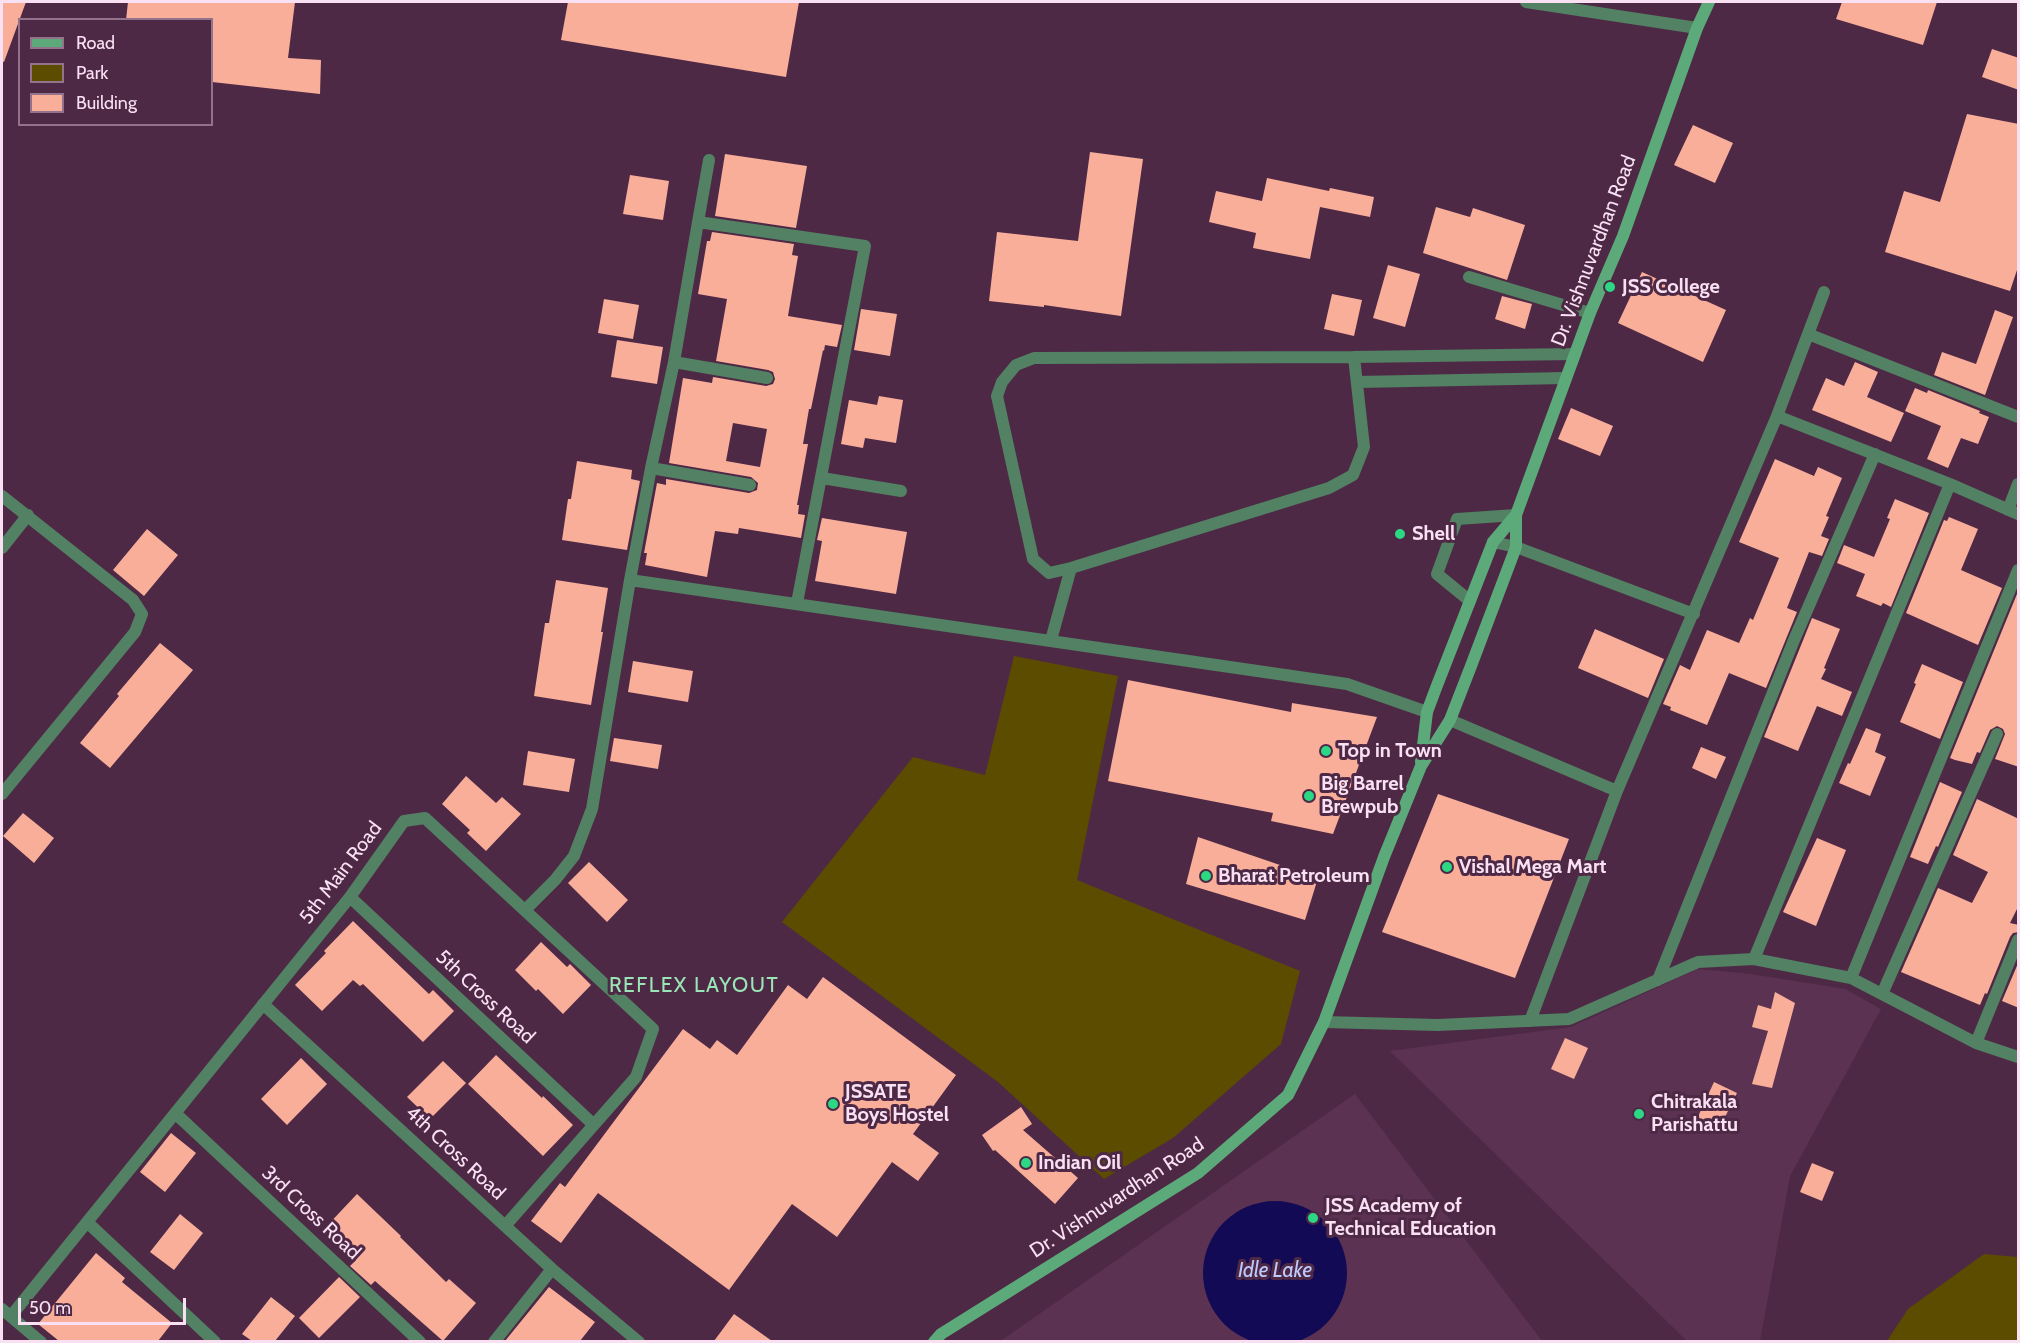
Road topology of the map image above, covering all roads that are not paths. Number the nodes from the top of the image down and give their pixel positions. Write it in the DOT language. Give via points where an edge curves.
graph roads {
  1 [pos="1526,2"];
  2 [pos="1709,2"];
  3 [pos="1697,27"];
  4 [pos="709,160"];
  5 [pos="698,222"];
  6 [pos="1469,277"];
  7 [pos="1824,292"];
  8 [pos="1590,313"];
  9 [pos="1808,334"];
  10 [pos="1575,354"];
  11 [pos="1354,357"];
  12 [pos="674,362"];
  13 [pos="767,378"];
  14 [pos="1566,378"];
  15 [pos="1357,382"];
  16 [pos="1777,416"];
  17 [pos="2019,417"];
  18 [pos="1875,454"];
  19 [pos="651,468"];
  20 [pos="822,478"];
  21 [pos="2019,483"];
  22 [pos="1950,484"];
  23 [pos="750,485"];
  24 [pos="901,491"];
  25 [pos="2,496"];
  26 [pos="2013,512"];
  27 [pos="28,515"];
  28 [pos="1516,515"];
  29 [pos="1493,542"];
  30 [pos="1516,547"];
  31 [pos="2,548"];
  32 [pos="1071,568"];
  33 [pos="2019,570"];
  34 [pos="630,580"];
  35 [pos="1470,601"];
  36 [pos="797,603"];
  37 [pos="1694,614"];
  38 [pos="1051,640"];
  39 [pos="1427,712"];
  40 [pos="1450,720"];
  41 [pos="1997,734"];
  42 [pos="1420,766"];
  43 [pos="1617,791"];
  44 [pos="2,794"];
  45 [pos="350,897"];
  46 [pos="525,910"];
  47 [pos="2019,940"];
  48 [pos="1754,960"];
  49 [pos="1851,978"];
  50 [pos="1658,980"];
  51 [pos="1882,994"];
  52 [pos="263,1004"];
  53 [pos="1530,1021"];
  54 [pos="1324,1022"];
  55 [pos="1976,1044"];
  56 [pos="2019,1057"];
  57 [pos="175,1113"];
  58 [pos="594,1125"];
  59 [pos="87,1222"];
  60 [pos="505,1226"];
  61 [pos="552,1269"];
  62 [pos="6,1313"];
  63 [pos="41,1341"];
  64 [pos="215,1341"];
  65 [pos="420,1341"];
  66 [pos="494,1341"];
  67 [pos="639,1341"];
  68 [pos="934,1341"];
  1 -- 3 [label="street"];
  2 -- 3 [label="main road, Dr. Vishnuvardhan Road"];
  3 -- 8 [label="main road, Dr. Vishnuvardhan Road" via="1623,236"];
  4 -- 5 [label="street"];
  5 -- 12 [label="street"];
  5 -- 20 [label="street" via="865,246"];
  6 -- 8 [label="street"];
  7 -- 9 [label="street"];
  8 -- 10 [label="main road, Dr. Vishnuvardhan Road"];
  9 -- 16 [label="street"];
  9 -- 17 [label="street"];
  10 -- 11 [label="street"];
  10 -- 14 [label="main road, Dr. Vishnuvardhan Road"];
  11 -- 15 [label="street"];
  11 -- 32 [label="street" via="1034,358 1016,365 1002,382 997,396 1033,559 1049,573"];
  12 -- 13 [label="street"];
  12 -- 19 [label="street"];
  14 -- 15 [label="street"];
  14 -- 28 [label="main road, Dr. Vishnuvardhan Road"];
  15 -- 32 [label="street" via="1364,447 1353,475 1329,488"];
  16 -- 18 [label="street"];
  16 -- 37 [label="street"];
  18 -- 22 [label="street"];
  18 -- 50 [label="street" via="1794,640"];
  19 -- 23 [label="street"];
  19 -- 34 [label="street"];
  20 -- 24 [label="street"];
  20 -- 36 [label="street"];
  21 -- 26 [label="street"];
  22 -- 26 [label="street"];
  22 -- 48 [label="street"];
  25 -- 27 [label="street"];
  27 -- 31 [label="street"];
  27 -- 44 [label="street" via="133,600 142,614 135,632"];
  28 -- 29 [label="main road, Dr. Vishnuvardhan Road"];
  28 -- 30 [label="main road, Dr. Vishnuvardhan Road"];
  28 -- 35 [label="street" via="1457,519 1437,574"];
  29 -- 30 [label="street"];
  29 -- 35 [label="main road, Dr. Vishnuvardhan Road"];
  30 -- 37 [label="street"];
  30 -- 40 [label="main road, Dr. Vishnuvardhan Road"];
  32 -- 38 [label="street"];
  33 -- 49 [label="street"];
  34 -- 36 [label="street"];
  34 -- 46 [label="street" via="592,809 574,856"];
  35 -- 39 [label="main road, Dr. Vishnuvardhan Road"];
  36 -- 38 [label="street"];
  37 -- 43 [label="street"];
  38 -- 39 [label="street" via="1347,684"];
  39 -- 42 [label="main road, Dr. Vishnuvardhan Road"];
  40 -- 42 [label="main road, Dr. Vishnuvardhan Road"];
  40 -- 43 [label="street"];
  41 -- 51 [label="street"];
  42 -- 54 [label="main road, Dr. Vishnuvardhan Road"];
  43 -- 53 [label="street"];
  45 -- 46 [label="street, 5th Main Road" via="404,821 425,818"];
  45 -- 52 [label="street, 5th Main Road"];
  45 -- 58 [label="street, 5th Cross Road"];
  46 -- 58 [label="street, 5th Main Road" via="653,1029 636,1077"];
  47 -- 55 [label="street"];
  48 -- 49 [label="street"];
  48 -- 50 [label="street" via="1698,962"];
  49 -- 51 [label="street"];
  50 -- 53 [label="street" via="1569,1019"];
  51 -- 55 [label="street"];
  52 -- 57 [label="street, 5th Main Road"];
  52 -- 60 [label="street, 4th Cross Road"];
  53 -- 54 [label="street" via="1438,1025"];
  54 -- 68 [label="main road, Dr. Vishnuvardhan Road" via="1288,1095 1198,1173"];
  55 -- 56 [label="street"];
  57 -- 59 [label="street, 5th Main Road"];
  57 -- 65 [label="street, 3rd Cross Road"];
  58 -- 60 [label="street, 5th Main Road"];
  59 -- 62 [label="street, 5th Main Road"];
  59 -- 64 [label="street"];
  60 -- 61 [label="street, 4th Cross Road"];
  61 -- 66 [label="street"];
  61 -- 67 [label="street, 4th Cross Road"];
  62 -- 63 [label="street"];
}
